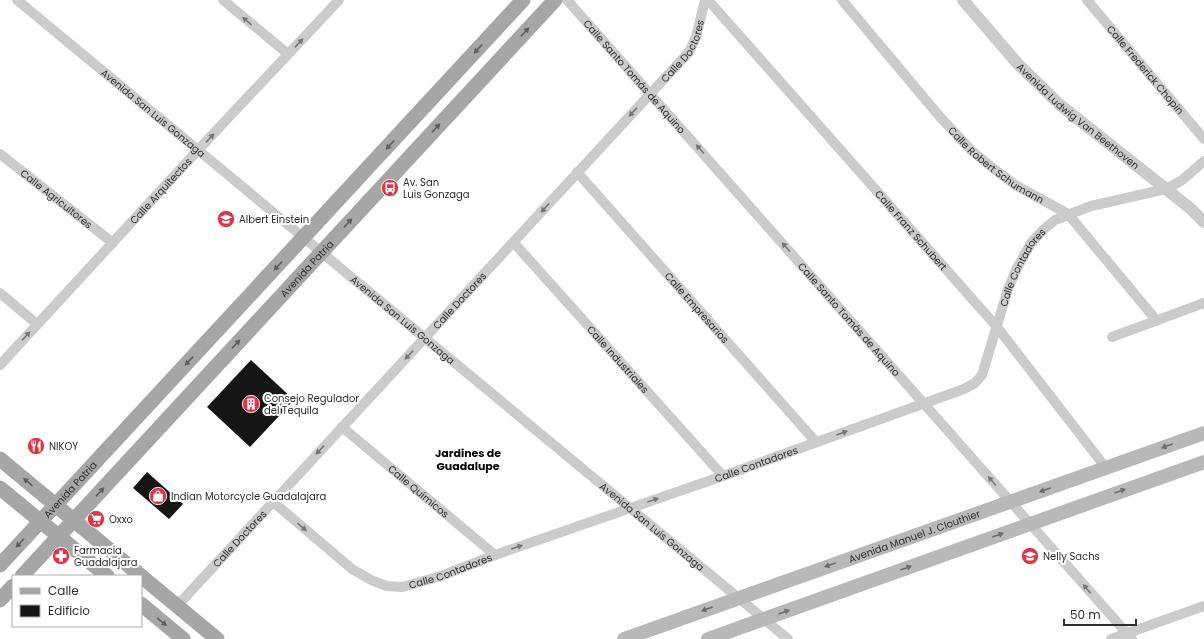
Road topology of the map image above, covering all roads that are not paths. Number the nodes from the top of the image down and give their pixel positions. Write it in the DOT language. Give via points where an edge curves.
graph roads {
  1 [pos="17,0"];
  2 [pos="223,0"];
  3 [pos="339,0"];
  4 [pos="523,0"];
  5 [pos="555,0"];
  6 [pos="567,0"];
  7 [pos="706,0"];
  8 [pos="842,0"];
  9 [pos="963,0"];
  10 [pos="1087,0"];
  11 [pos="288,54"];
  12 [pos="650,93"];
  13 [pos="1204,139"];
  14 [pos="198,150"];
  15 [pos="0,154"];
  16 [pos="1204,161"];
  17 [pos="578,172"];
  18 [pos="1166,189"];
  19 [pos="1068,214"];
  20 [pos="1204,222"];
  21 [pos="304,237"];
  22 [pos="514,242"];
  23 [pos="113,243"];
  24 [pos="321,252"];
  25 [pos="0,293"];
  26 [pos="1204,303"];
  27 [pos="1157,321"];
  28 [pos="37,324"];
  29 [pos="996,327"];
  30 [pos="1112,337"];
  31 [pos="425,338"];
  32 [pos="0,365"];
  33 [pos="924,403"];
  34 [pos="342,427"];
  35 [pos="1204,433"];
  36 [pos="816,442"];
  37 [pos="0,459"];
  38 [pos="1204,462"];
  39 [pos="1106,468"];
  40 [pos="723,476"];
  41 [pos="0,488"];
  42 [pos="272,502"];
  43 [pos="1011,502"];
  44 [pos="56,505"];
  45 [pos="630,508"];
  46 [pos="74,520"];
  47 [pos="40,522"];
  48 [pos="1030,524"];
  49 [pos="58,536"];
  50 [pos="495,555"];
  51 [pos="0,565"];
  52 [pos="23,575"];
  53 [pos="105,575"];
  54 [pos="140,575"];
  55 [pos="142,577"];
  56 [pos="12,587"];
  57 [pos="739,597"];
  58 [pos="0,600"];
  59 [pos="142,605"];
  60 [pos="177,606"];
  61 [pos="1204,606"];
  62 [pos="764,619"];
  63 [pos="641,636"];
  64 [pos="1129,636"];
  65 [pos="183,639"];
  66 [pos="217,639"];
  67 [pos="624,639"];
  68 [pos="708,639"];
  69 [pos="788,639"];
  70 [pos="1111,639"];
  1 -- 14 [label="street, Avenida San Luis Gonzaga"];
  11 -- 2 [label="street, one-way"];
  11 -- 3 [label="street, Calle Arquitectos, one-way"];
  4 -- 21 [label="main road, Avenida Patria, one-way"];
  24 -- 5 [label="main road, Avenida Patria, one-way"];
  6 -- 12 [label="street, Calle Santo Tomás de Aquino"];
  7 -- 12 [label="street, Calle Doctores" via="689,52"];
  7 -- 29 [label="street, Calle Franz Schubert"];
  8 -- 19 [label="street, Calle Robert Schumann" via="940,117 972,151 1017,186"];
  9 -- 18 [label="street, Avenida Ludwig Van Beethoven" via="1036,84"];
  10 -- 13 [label="street, Calle Frederick Chopin"];
  14 -- 11 [label="street, Calle Arquitectos, one-way"];
  12 -- 17 [label="street, Calle Doctores, one-way"];
  33 -- 12 [label="street, Calle Santo Tomás de Aquino, one-way"];
  14 -- 21 [label="street, Avenida San Luis Gonzaga"];
  14 -- 23 [label="street, Calle Arquitectos"];
  15 -- 23 [label="street, Calle Agricultores"];
  16 -- 18 [label="street, Calle Contadores" via="1181,181"];
  17 -- 22 [label="street, Calle Doctores, one-way"];
  17 -- 36 [label="street, Calle Empresarios"];
  18 -- 19 [label="street, Calle Contadores" via="1091,206"];
  18 -- 20 [label="street, Avenida Ludwig Van Beethoven"];
  19 -- 27 [label="street, Calle Robert Schumann"];
  19 -- 29 [label="street, Calle Contadores" via="1055,220 1031,243 1008,289"];
  21 -- 24 [label="street, Avenida San Luis Gonzaga"];
  21 -- 44 [label="main road, Avenida Patria, one-way"];
  22 -- 31 [label="street, Calle Doctores"];
  22 -- 40 [label="street, Calle Industriales"];
  23 -- 28 [label="street, Calle Arquitectos"];
  24 -- 31 [label="street, Avenida San Luis Gonzaga"];
  46 -- 24 [label="main road, Avenida Patria, one-way"];
  25 -- 28 [label="street"];
  26 -- 27 [label="street"];
  27 -- 30 [label="street"];
  32 -- 28 [label="street, Calle Arquitectos, one-way"];
  29 -- 33 [label="street, Calle Contadores" via="982,376 964,389"];
  29 -- 39 [label="street, Calle Franz Schubert"];
  31 -- 34 [label="street, Calle Doctores, one-way"];
  31 -- 45 [label="street, Avenida San Luis Gonzaga"];
  36 -- 33 [label="street, Calle Contadores, one-way"];
  43 -- 33 [label="street, Calle Santo Tomás de Aquino, one-way"];
  34 -- 42 [label="street, Calle Doctores, one-way"];
  34 -- 50 [label="street, Calle Químicos"];
  35 -- 39 [label="main road, Avenida Manuel J. Clouthier, one-way"];
  36 -- 40 [label="street, Calle Contadores"];
  44 -- 37 [label="main road, one-way"];
  48 -- 38 [label="main road, one-way"];
  39 -- 43 [label="main road, Avenida Manuel J. Clouthier, one-way"];
  45 -- 40 [label="street, Calle Contadores, one-way"];
  41 -- 47 [label="main road"];
  42 -- 50 [label="street, Calle Contadores, one-way" via="352,569 387,586 402,587 414,584"];
  42 -- 60 [label="street, Calle Doctores"];
  43 -- 48 [label="street, Calle Santo Tomás de Aquino"];
  43 -- 57 [label="main road, Avenida Manuel J. Clouthier, one-way"];
  44 -- 46 [label="main road"];
  44 -- 47 [label="main road, Avenida Patria"];
  50 -- 45 [label="street, Calle Contadores, one-way"];
  45 -- 57 [label="street, Avenida San Luis Gonzaga"];
  46 -- 49 [label="main road, Avenida Patria"];
  46 -- 54 [label="main road"];
  47 -- 49 [label="main road"];
  47 -- 51 [label="main road, Avenida Patria, one-way"];
  62 -- 48 [label="main road, one-way"];
  64 -- 48 [label="street, Calle Santo Tomás de Aquino, one-way"];
  49 -- 52 [label="main road, Avenida Patria"];
  49 -- 53 [label="main road"];
  55 -- 60 [label="main road"];
  56 -- 58 [label="main road"];
  57 -- 62 [label="street, Avenida San Luis Gonzaga"];
  57 -- 63 [label="main road, Avenida Manuel J. Clouthier, one-way"];
  59 -- 65 [label="main road, one-way"];
  60 -- 66 [label="main road"];
  61 -- 64 [label="street"];
  62 -- 68 [label="main road"];
  62 -- 69 [label="street, Avenida San Luis Gonzaga"];
  63 -- 67 [label="main road, Avenida Manuel J. Clouthier"];
  64 -- 70 [label="street"];
}
